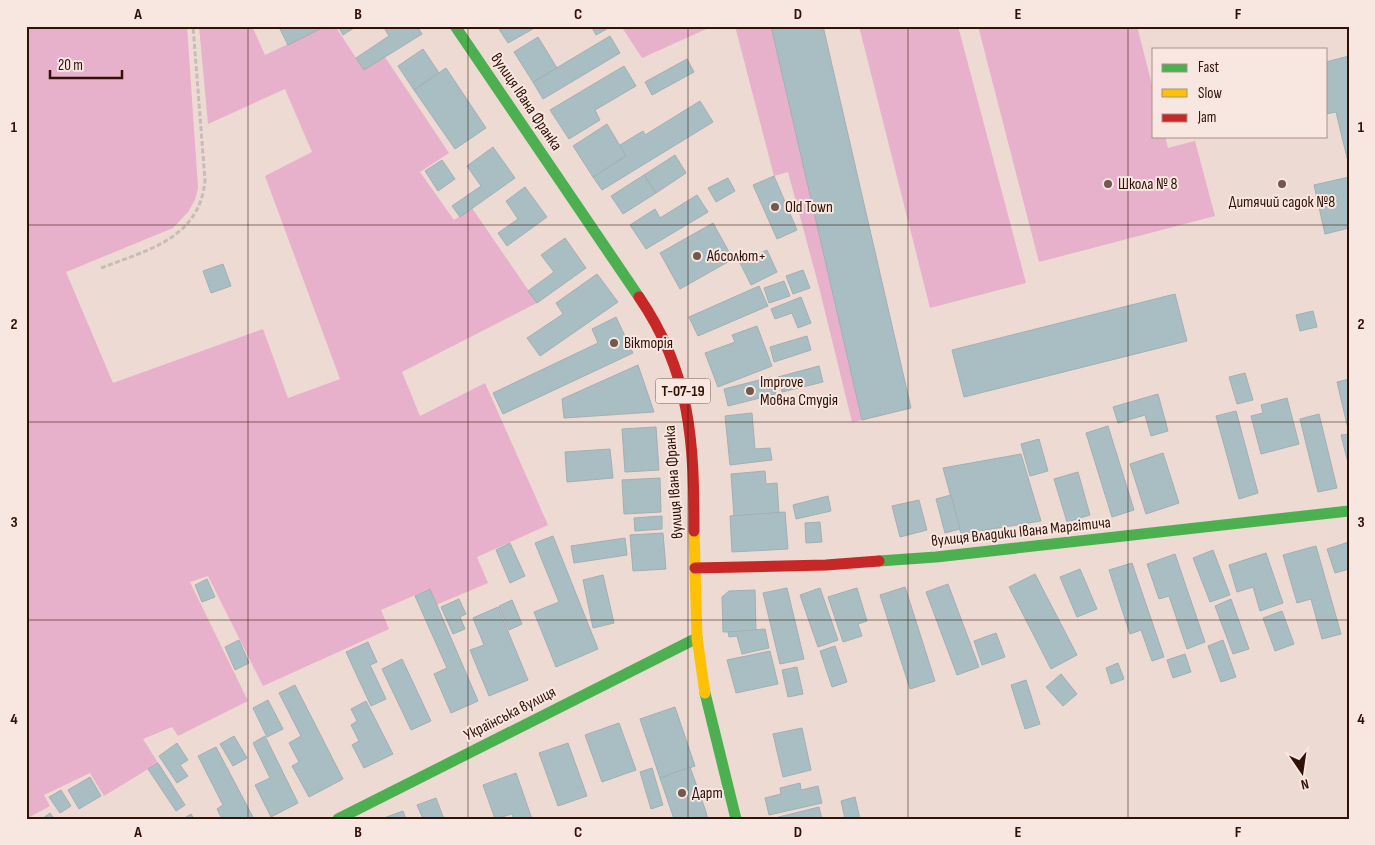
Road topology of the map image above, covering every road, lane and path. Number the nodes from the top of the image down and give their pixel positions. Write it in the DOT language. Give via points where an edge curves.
graph roads {
  1 [pos="193,26"];
  2 [pos="455,26"];
  3 [pos="101,268"];
  4 [pos="1349,511"];
  5 [pos="695,568"];
  6 [pos="697,638"];
  7 [pos="338,819"];
  8 [pos="736,819"];
  1 -- 3 [label="path" via="205,180 201,202 192,219 172,238"];
  2 -- 5 [label="street, вулиця Івана Франка / Т-07-19" via="669,344 679,373 689,435"];
  4 -- 5 [label="street, вулиця Владики Івана Маргітича" via="936,557 826,565"];
  5 -- 6 [label="street, вулиця Івана Франка / Т-07-19"];
  6 -- 7 [label="street, Українська вулиця"];
  6 -- 8 [label="street, вулиця Івана Франка / Т-07-19" via="711,722"];
}
